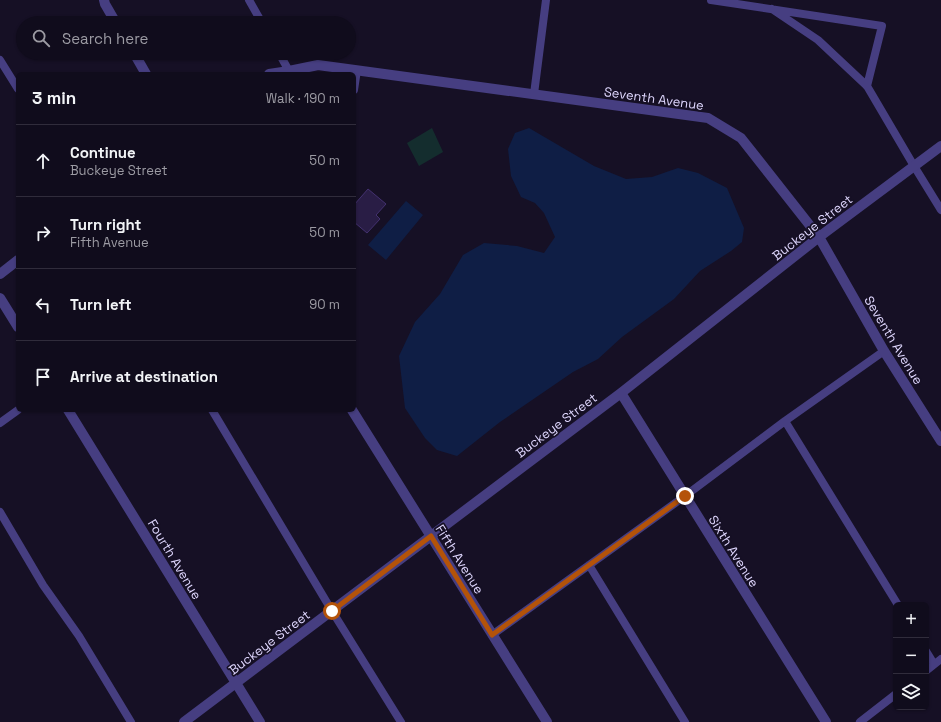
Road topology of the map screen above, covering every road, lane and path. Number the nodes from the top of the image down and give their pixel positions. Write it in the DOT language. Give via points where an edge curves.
graph roads {
  1 [pos="104,0"];
  2 [pos="249,0"];
  3 [pos="546,0"];
  4 [pos="711,0"];
  5 [pos="772,9"];
  6 [pos="112,16"];
  7 [pos="258,16"];
  8 [pos="0,60"];
  9 [pos="138,60"];
  10 [pos="283,60"];
  11 [pos="356,70"];
  12 [pos="289,71"];
  13 [pos="145,72"];
  14 [pos="282,72"];
  15 [pos="16,86"];
  16 [pos="867,86"];
  17 [pos="534,94"];
  18 [pos="941,146"];
  19 [pos="914,166"];
  20 [pos="941,210"];
  21 [pos="819,237"];
  22 [pos="16,262"];
  23 [pos="0,274"];
  24 [pos="0,298"];
  25 [pos="16,324"];
  26 [pos="884,351"];
  27 [pos="621,393"];
  28 [pos="16,411"];
  29 [pos="69,412"];
  30 [pos="213,412"];
  31 [pos="353,412"];
  32 [pos="784,421"];
  33 [pos="0,423"];
  34 [pos="941,441"];
  35 [pos="685,496"];
  36 [pos="0,512"];
  37 [pos="431,536"];
  38 [pos="588,565"];
  39 [pos="896,602"];
  40 [pos="332,611"];
  41 [pos="492,635"];
  42 [pos="929,654"];
  43 [pos="938,662"];
  44 [pos="929,668"];
  45 [pos="236,683"];
  46 [pos="893,696"];
  47 [pos="131,722"];
  48 [pos="184,722"];
  49 [pos="260,722"];
  50 [pos="401,722"];
  51 [pos="547,722"];
  52 [pos="685,722"];
  53 [pos="826,722"];
  54 [pos="860,722"];
  1 -- 6 [label="street"];
  2 -- 7 [label="lane"];
  3 -- 17 [label="lane"];
  4 -- 5 [label="lane"];
  5 -- 16 [label="lane" via="818,40"];
  5 -- 16 [label="lane" via="882,26"];
  8 -- 15 [label="lane"];
  9 -- 13 [label="street"];
  10 -- 12 [label="lane"];
  11 -- 12 [label="street, Seventh Avenue" via="318,65"];
  11 -- 17 [label="street, Seventh Avenue"];
  12 -- 14 [label="street, Seventh Avenue"];
  16 -- 19 [label="lane"];
  17 -- 21 [label="street, Seventh Avenue" via="708,118 741,138"];
  18 -- 19 [label="street, Buckeye Street"];
  19 -- 20 [label="lane"];
  19 -- 21 [label="street, Buckeye Street"];
  21 -- 26 [label="street, Seventh Avenue"];
  21 -- 27 [label="street, Buckeye Street"];
  22 -- 23 [label="street"];
  24 -- 25 [label="street"];
  26 -- 32 [label="lane"];
  26 -- 34 [label="street, Seventh Avenue"];
  27 -- 35 [label="street, Sixth Avenue"];
  27 -- 37 [label="street, Buckeye Street"];
  28 -- 33 [label="lane"];
  29 -- 45 [label="street, Fourth Avenue"];
  30 -- 40 [label="lane"];
  31 -- 37 [label="street, Fifth Avenue"];
  32 -- 35 [label="lane"];
  32 -- 39 [label="lane"];
  35 -- 38 [label="lane"];
  35 -- 53 [label="street, Sixth Avenue"];
  36 -- 47 [label="lane" via="43,585 79,636"];
  37 -- 40 [label="street, Buckeye Street"];
  37 -- 41 [label="street, Fifth Avenue"];
  38 -- 41 [label="lane"];
  38 -- 52 [label="lane"];
  40 -- 45 [label="street, Buckeye Street"];
  40 -- 50 [label="lane"];
  41 -- 51 [label="street, Fifth Avenue"];
  42 -- 43 [label="lane"];
  43 -- 44 [label="lane"];
  45 -- 48 [label="street, Buckeye Street"];
  45 -- 49 [label="street, Fourth Avenue"];
  46 -- 54 [label="lane"];
}
